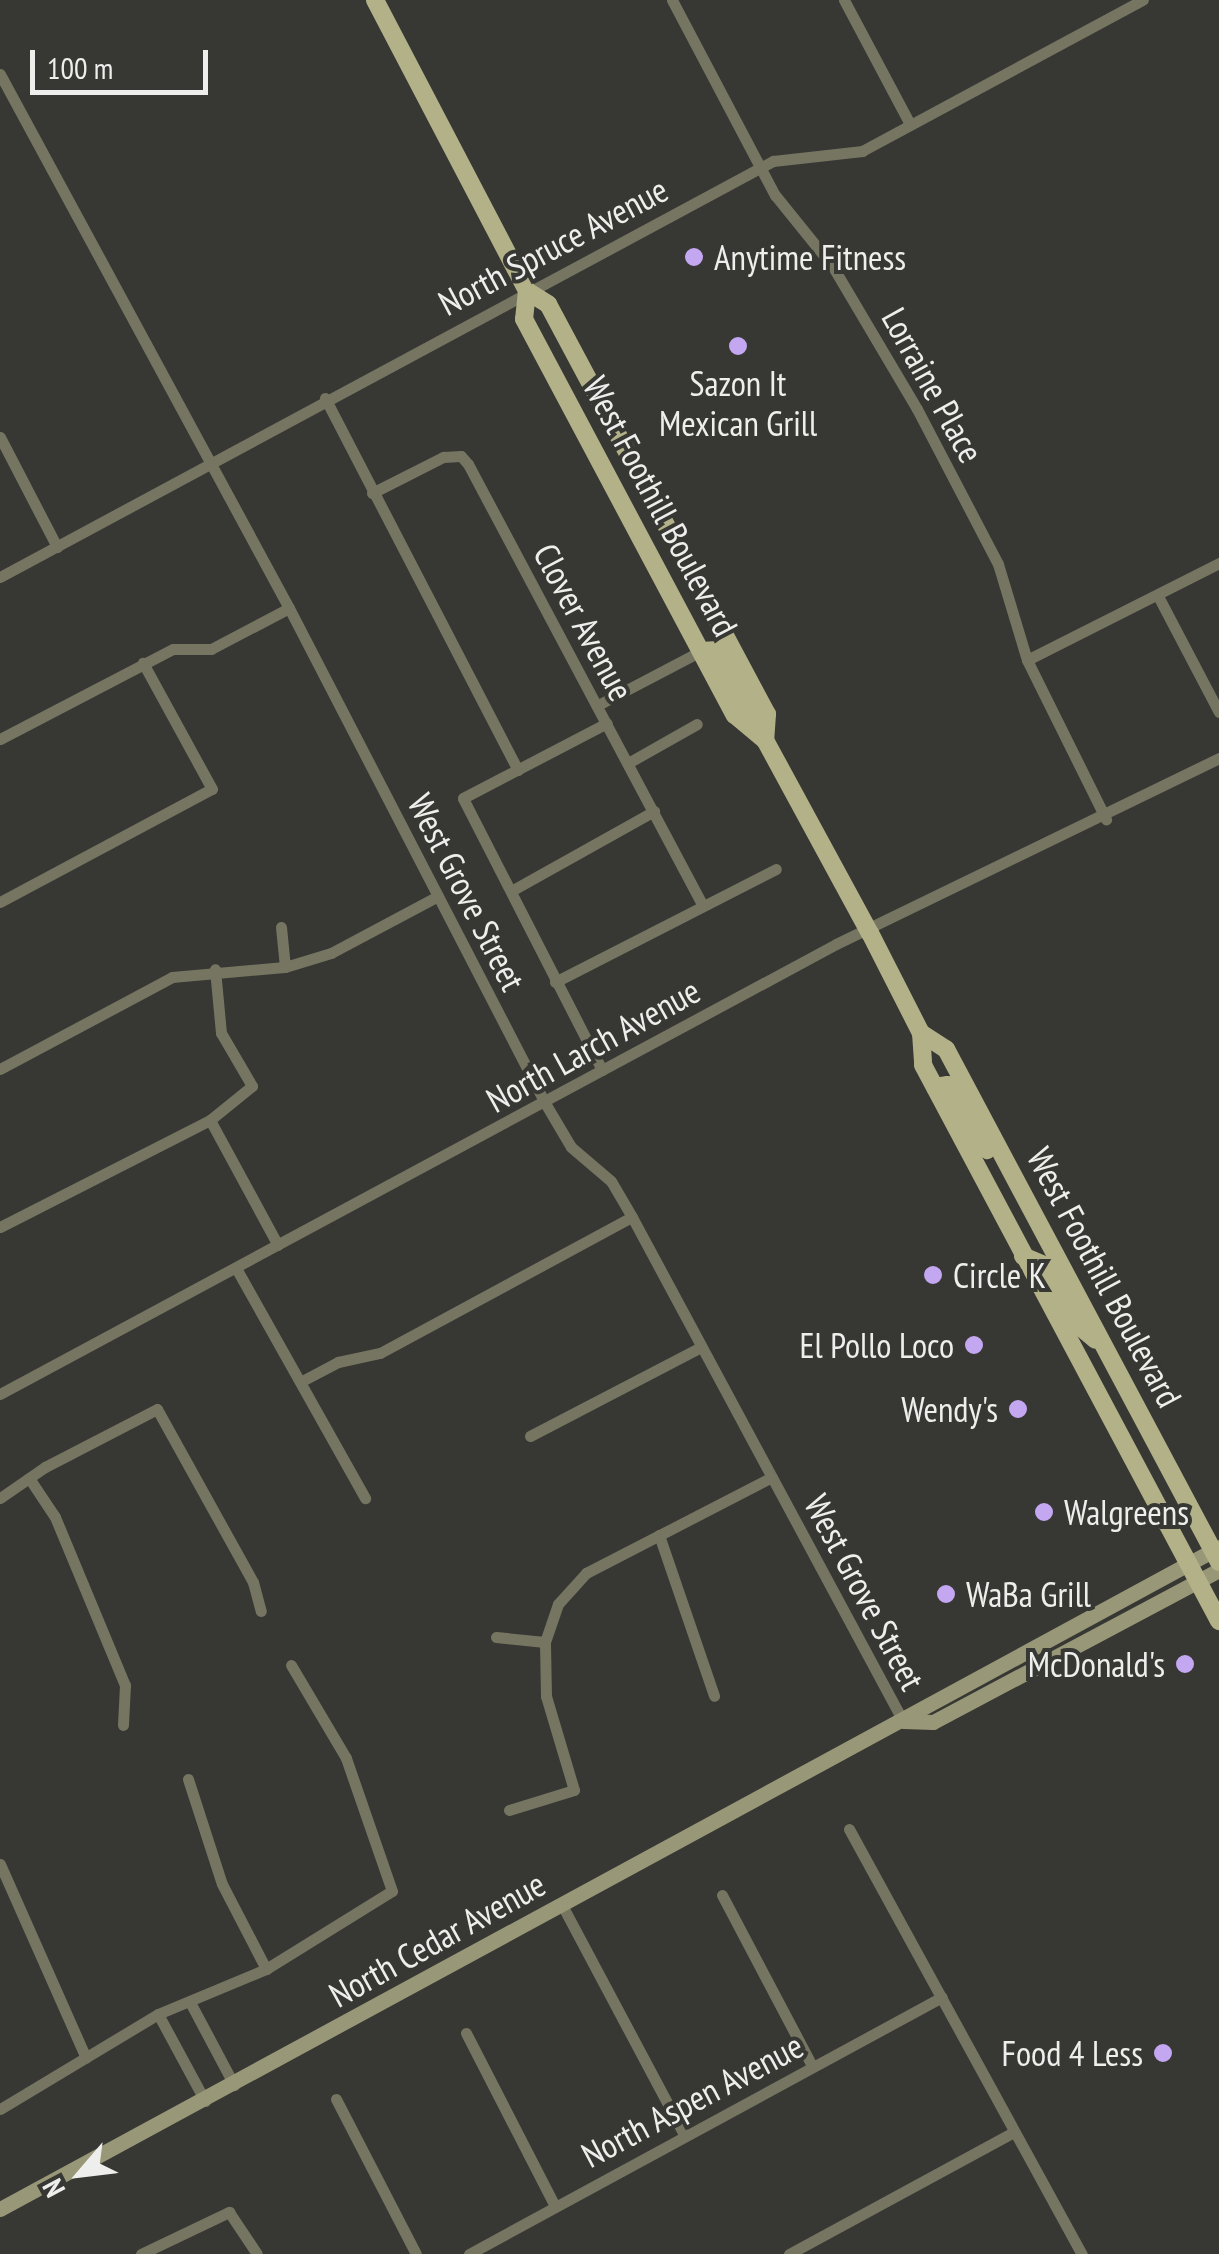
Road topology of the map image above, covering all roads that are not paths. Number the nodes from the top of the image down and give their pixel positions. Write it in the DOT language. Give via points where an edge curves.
graph roads {
  1 [pos="375,0"];
  2 [pos="672,0"];
  3 [pos="844,0"];
  4 [pos="1144,0"];
  5 [pos="0,74"];
  6 [pos="910,124"];
  7 [pos="762,167"];
  8 [pos="527,291"];
  9 [pos="325,398"];
  10 [pos="0,438"];
  11 [pos="209,460"];
  12 [pos="372,493"];
  13 [pos="57,547"];
  14 [pos="1219,563"];
  15 [pos="0,577"];
  16 [pos="1158,596"];
  17 [pos="289,608"];
  18 [pos="701,652"];
  19 [pos="1027,660"];
  20 [pos="144,663"];
  21 [pos="598,706"];
  22 [pos="1219,712"];
  23 [pos="607,723"];
  24 [pos="697,724"];
  25 [pos="0,739"];
  26 [pos="764,740"];
  27 [pos="1219,758"];
  28 [pos="628,763"];
  29 [pos="518,770"];
  30 [pos="654,812"];
  31 [pos="1106,818"];
  32 [pos="776,869"];
  33 [pos="511,891"];
  34 [pos="438,896"];
  35 [pos="0,902"];
  36 [pos="701,903"];
  37 [pos="281,927"];
  38 [pos="870,933"];
  39 [pos="284,967"];
  40 [pos="215,968"];
  41 [pos="555,982"];
  42 [pos="921,1033"];
  43 [pos="0,1068"];
  44 [pos="602,1070"];
  45 [pos="934,1087"];
  46 [pos="545,1103"];
  47 [pos="210,1120"];
  48 [pos="1022,1192"];
  49 [pos="632,1217"];
  50 [pos="0,1228"];
  51 [pos="278,1246"];
  52 [pos="1023,1256"];
  53 [pos="236,1268"];
  54 [pos="701,1346"];
  55 [pos="1104,1346"];
  56 [pos="302,1381"];
  57 [pos="0,1394"];
  58 [pos="530,1436"];
  59 [pos="772,1477"];
  60 [pos="29,1478"];
  61 [pos="0,1498"];
  62 [pos="365,1498"];
  63 [pos="659,1535"];
  64 [pos="1217,1553"];
  65 [pos="1189,1564"];
  66 [pos="1219,1570"];
  67 [pos="1198,1581"];
  68 [pos="261,1612"];
  69 [pos="1219,1621"];
  70 [pos="496,1637"];
  71 [pos="545,1642"];
  72 [pos="1020,1654"];
  73 [pos="291,1665"];
  74 [pos="714,1696"];
  75 [pos="966,1704"];
  76 [pos="903,1720"];
  77 [pos="123,1725"];
  78 [pos="188,1780"];
  79 [pos="508,1810"];
  80 [pos="850,1829"];
  81 [pos="0,1864"];
  82 [pos="722,1895"];
  83 [pos="562,1905"];
  84 [pos="266,1968"];
  85 [pos="942,1997"];
  86 [pos="190,2004"];
  87 [pos="158,2014"];
  88 [pos="466,2033"];
  89 [pos="86,2058"];
  90 [pos="812,2066"];
  91 [pos="234,2084"];
  92 [pos="336,2099"];
  93 [pos="205,2100"];
  94 [pos="0,2109"];
  95 [pos="1014,2132"];
  96 [pos="684,2134"];
  97 [pos="555,2206"];
  98 [pos="0,2209"];
  99 [pos="141,2254"];
  100 [pos="257,2254"];
  101 [pos="416,2254"];
  102 [pos="469,2254"];
  103 [pos="789,2254"];
  104 [pos="1082,2254"];
  1 -- 8 [label="main road, West Foothill Boulevard"];
  2 -- 7 [label="street, Lorraine Place"];
  3 -- 6 [label="street"];
  4 -- 6 [label="street, North Spruce Avenue"];
  5 -- 11 [label="street, West Grove Street"];
  6 -- 7 [label="street, North Spruce Avenue" via="846,156 787,158"];
  7 -- 8 [label="street, North Spruce Avenue"];
  7 -- 19 [label="street, Lorraine Place" via="775,195 834,267 918,409 998,564"];
  8 -- 9 [label="street, North Spruce Avenue"];
  8 -- 18 [label="main road, West Foothill Boulevard" via="524,318"];
  8 -- 26 [label="main road, West Foothill Boulevard" via="549,307 767,714"];
  9 -- 11 [label="street, North Spruce Avenue"];
  9 -- 12 [label="street"];
  10 -- 13 [label="street"];
  11 -- 13 [label="street, North Spruce Avenue"];
  11 -- 17 [label="street, West Grove Street"];
  12 -- 21 [label="street, Clover Avenue" via="443,457 461,456"];
  12 -- 29 [label="street"];
  13 -- 15 [label="street, North Spruce Avenue"];
  14 -- 16 [label="street"];
  16 -- 19 [label="street"];
  16 -- 22 [label="street"];
  17 -- 20 [label="street" via="211,649 172,649"];
  17 -- 34 [label="street, West Grove Street"];
  18 -- 21 [label="street"];
  18 -- 26 [label="main road, West Foothill Boulevard" via="735,715"];
  19 -- 31 [label="street, Lorraine Place"];
  20 -- 25 [label="street"];
  20 -- 35 [label="street" via="212,790"];
  21 -- 23 [label="street, Clover Avenue"];
  23 -- 28 [label="street, Clover Avenue"];
  23 -- 29 [label="street"];
  24 -- 28 [label="street"];
  26 -- 38 [label="main road, West Foothill Boulevard"];
  27 -- 31 [label="street, North Larch Avenue"];
  28 -- 30 [label="street, Clover Avenue"];
  29 -- 33 [label="street" via="463,798"];
  30 -- 33 [label="street"];
  30 -- 36 [label="street, Clover Avenue"];
  31 -- 38 [label="street, North Larch Avenue" via="1064,831"];
  32 -- 36 [label="street"];
  33 -- 41 [label="street"];
  34 -- 39 [label="street" via="331,953"];
  34 -- 46 [label="street, West Grove Street"];
  36 -- 41 [label="street"];
  37 -- 39 [label="street"];
  38 -- 42 [label="main road, West Foothill Boulevard"];
  38 -- 44 [label="street, North Larch Avenue" via="836,944"];
  39 -- 40 [label="street"];
  40 -- 43 [label="street" via="172,977"];
  40 -- 47 [label="street" via="221,1033 252,1086"];
  41 -- 44 [label="street"];
  42 -- 45 [label="main road, West Foothill Boulevard" via="923,1065"];
  42 -- 48 [label="main road, West Foothill Boulevard" via="946,1049"];
  44 -- 46 [label="street, North Larch Avenue"];
  45 -- 48 [label="main road" via="948,1085 1003,1179"];
  45 -- 52 [label="main road, West Foothill Boulevard"];
  46 -- 49 [label="street, West Grove Street" via="571,1147 610,1181"];
  46 -- 51 [label="street, North Larch Avenue"];
  47 -- 50 [label="street"];
  47 -- 51 [label="street"];
  48 -- 55 [label="main road, West Foothill Boulevard"];
  49 -- 54 [label="street, West Grove Street"];
  49 -- 56 [label="street" via="380,1353 338,1362"];
  51 -- 53 [label="street, North Larch Avenue"];
  52 -- 55 [label="main road" via="1036,1256 1046,1266 1078,1325"];
  52 -- 65 [label="main road, West Foothill Boulevard"];
  53 -- 56 [label="street"];
  53 -- 57 [label="street, North Larch Avenue"];
  54 -- 58 [label="street"];
  54 -- 59 [label="street, West Grove Street"];
  55 -- 64 [label="main road, West Foothill Boulevard"];
  56 -- 62 [label="street"];
  59 -- 63 [label="street"];
  59 -- 76 [label="street, West Grove Street"];
  60 -- 61 [label="street"];
  60 -- 68 [label="street" via="157,1409 253,1582"];
  60 -- 77 [label="street" via="55,1518 126,1685"];
  63 -- 71 [label="street" via="586,1572 558,1604"];
  63 -- 74 [label="street"];
  64 -- 65 [label="main road, North Cedar Avenue"];
  65 -- 67 [label="main road, West Foothill Boulevard"];
  65 -- 72 [label="main road, North Cedar Avenue"];
  66 -- 67 [label="main road, North Cedar Avenue"];
  67 -- 69 [label="main road, West Foothill Boulevard"];
  67 -- 75 [label="main road, North Cedar Avenue"];
  70 -- 71 [label="street"];
  71 -- 79 [label="street" via="546,1696 574,1790"];
  72 -- 75 [label="main road" via="1021,1666 976,1689"];
  72 -- 76 [label="main road, North Cedar Avenue"];
  73 -- 84 [label="street" via="346,1758 392,1891"];
  75 -- 76 [label="main road, North Cedar Avenue" via="933,1722"];
  76 -- 83 [label="main road, North Cedar Avenue"];
  78 -- 84 [label="street" via="222,1884"];
  80 -- 85 [label="street"];
  81 -- 89 [label="street"];
  82 -- 90 [label="street"];
  83 -- 91 [label="main road, North Cedar Avenue"];
  83 -- 96 [label="street"];
  84 -- 86 [label="street"];
  85 -- 90 [label="street, North Aspen Avenue"];
  85 -- 95 [label="street"];
  86 -- 87 [label="street"];
  86 -- 91 [label="street"];
  87 -- 89 [label="street"];
  87 -- 93 [label="street"];
  88 -- 97 [label="street"];
  89 -- 94 [label="street"];
  90 -- 96 [label="street, North Aspen Avenue"];
  91 -- 93 [label="main road, North Cedar Avenue"];
  92 -- 101 [label="street"];
  93 -- 98 [label="main road, North Cedar Avenue"];
  95 -- 103 [label="street"];
  95 -- 104 [label="street"];
  96 -- 97 [label="street, North Aspen Avenue"];
  97 -- 102 [label="street, North Aspen Avenue"];
  99 -- 100 [label="street" via="228,2212"];
}
